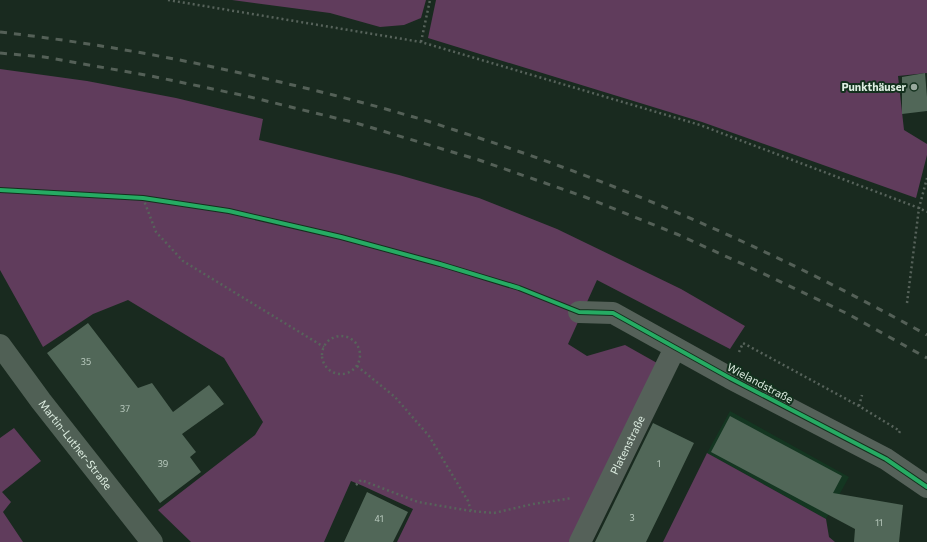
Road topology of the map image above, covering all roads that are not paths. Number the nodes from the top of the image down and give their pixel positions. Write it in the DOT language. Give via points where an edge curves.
graph roads {
  1 [pos="579,312"];
  2 [pos="0,345"];
  3 [pos="675,348"];
  4 [pos="927,487"];
  5 [pos="152,542"];
  6 [pos="580,542"];
  1 -- 3 [label="street, Wielandstraße" via="613,313"];
  2 -- 5 [label="main road, Martin-Luther-Straße"];
  3 -- 4 [label="street, Wielandstraße" via="886,459"];
  3 -- 6 [label="street, Platenstraße"];
}
